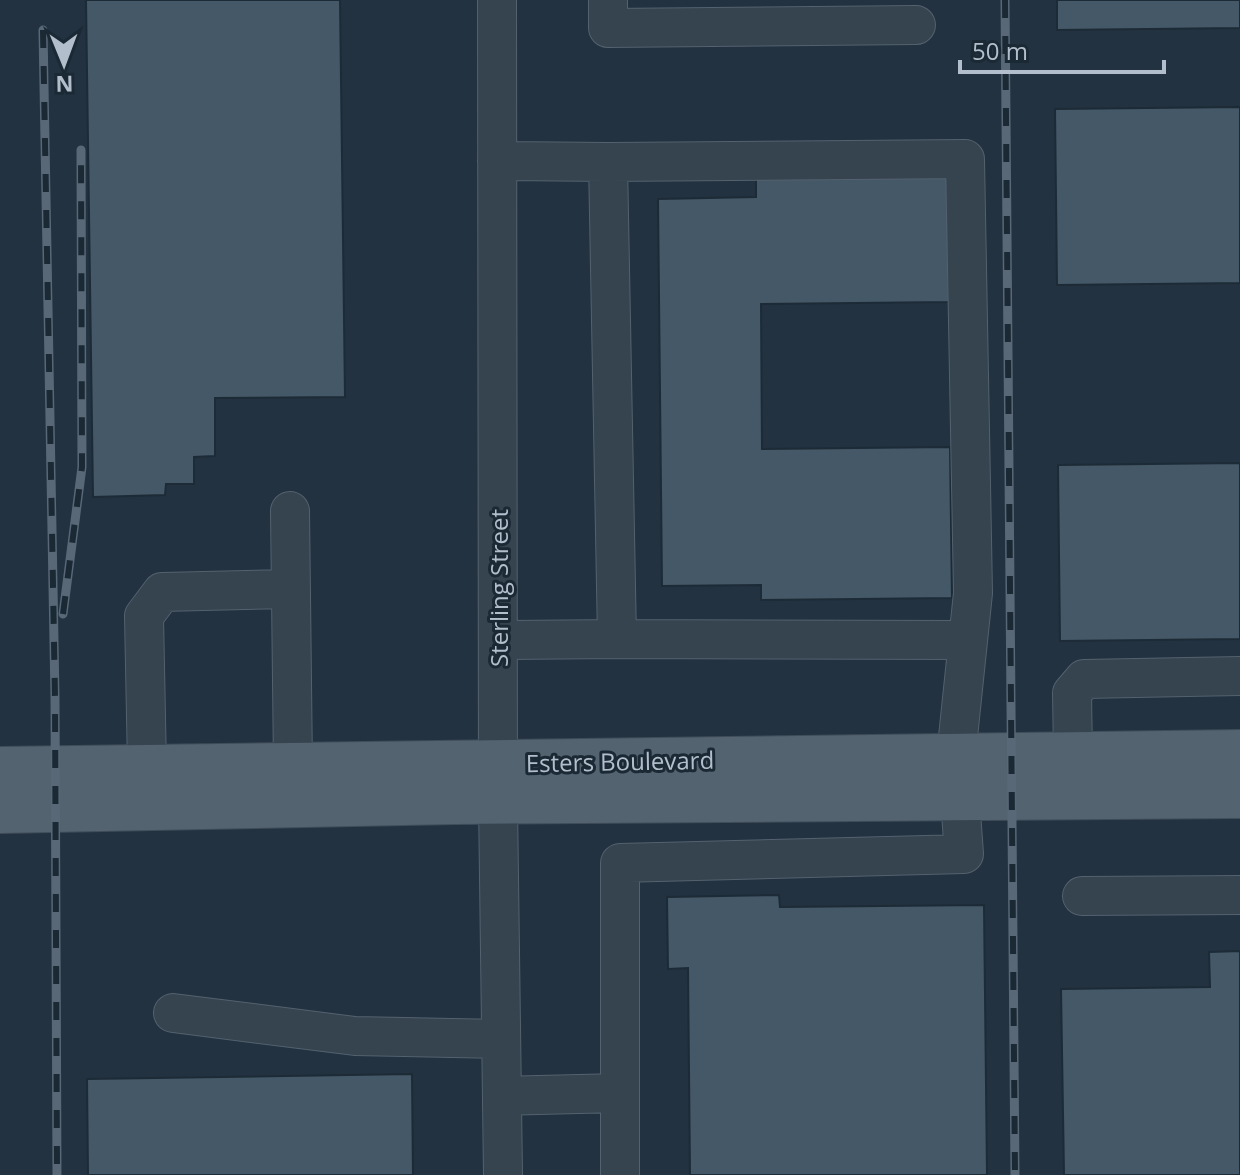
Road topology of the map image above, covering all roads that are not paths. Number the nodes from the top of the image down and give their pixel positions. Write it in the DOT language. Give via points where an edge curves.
graph roads {
  1 [pos="497,0"];
  2 [pos="608,0"];
  3 [pos="916,25"];
  4 [pos="497,161"];
  5 [pos="608,162"];
  6 [pos="290,511"];
  7 [pos="291,589"];
  8 [pos="617,639"];
  9 [pos="498,640"];
  10 [pos="968,640"];
  11 [pos="1240,676"];
  12 [pos="1240,752"];
  13 [pos="1073,754"];
  14 [pos="956,756"];
  15 [pos="293,766"];
  16 [pos="147,767"];
  17 [pos="0,769"];
  18 [pos="498,783"];
  19 [pos="1240,796"];
  20 [pos="960,799"];
  21 [pos="0,811"];
  22 [pos="1240,895"];
  23 [pos="1082,896"];
  24 [pos="173,1013"];
  25 [pos="501,1039"];
  26 [pos="620,1093"];
  27 [pos="502,1096"];
  28 [pos="503,1175"];
  29 [pos="620,1175"];
  1 -- 4 [label="street, Sterling Street"];
  2 -- 3 [label="street" via="608,28"];
  4 -- 5 [label="street"];
  4 -- 9 [label="street, Sterling Street"];
  5 -- 8 [label="street"];
  5 -- 10 [label="street" via="965,159 973,593"];
  6 -- 7 [label="street"];
  7 -- 15 [label="street"];
  7 -- 16 [label="street" via="162,592 144,616"];
  8 -- 9 [label="street"];
  8 -- 10 [label="street"];
  9 -- 18 [label="street, Sterling Street"];
  10 -- 14 [label="street"];
  11 -- 13 [label="street" via="1084,679 1072,693"];
  12 -- 13 [label="main road, Esters Boulevard"];
  13 -- 14 [label="main road, Esters Boulevard"];
  14 -- 18 [label="main road, Esters Boulevard"];
  15 -- 16 [label="main road, Esters Boulevard"];
  15 -- 18 [label="main road, Esters Boulevard"];
  16 -- 17 [label="main road, Esters Boulevard"];
  18 -- 20 [label="main road, Esters Boulevard"];
  18 -- 21 [label="main road, Esters Boulevard"];
  18 -- 25 [label="street, Sterling Street"];
  19 -- 20 [label="main road, Esters Boulevard"];
  20 -- 26 [label="street" via="964,854 620,863"];
  22 -- 23 [label="street"];
  24 -- 25 [label="street" via="355,1036"];
  25 -- 27 [label="street, Sterling Street"];
  26 -- 27 [label="street"];
  26 -- 29 [label="street"];
  27 -- 28 [label="street, Sterling Street"];
}
